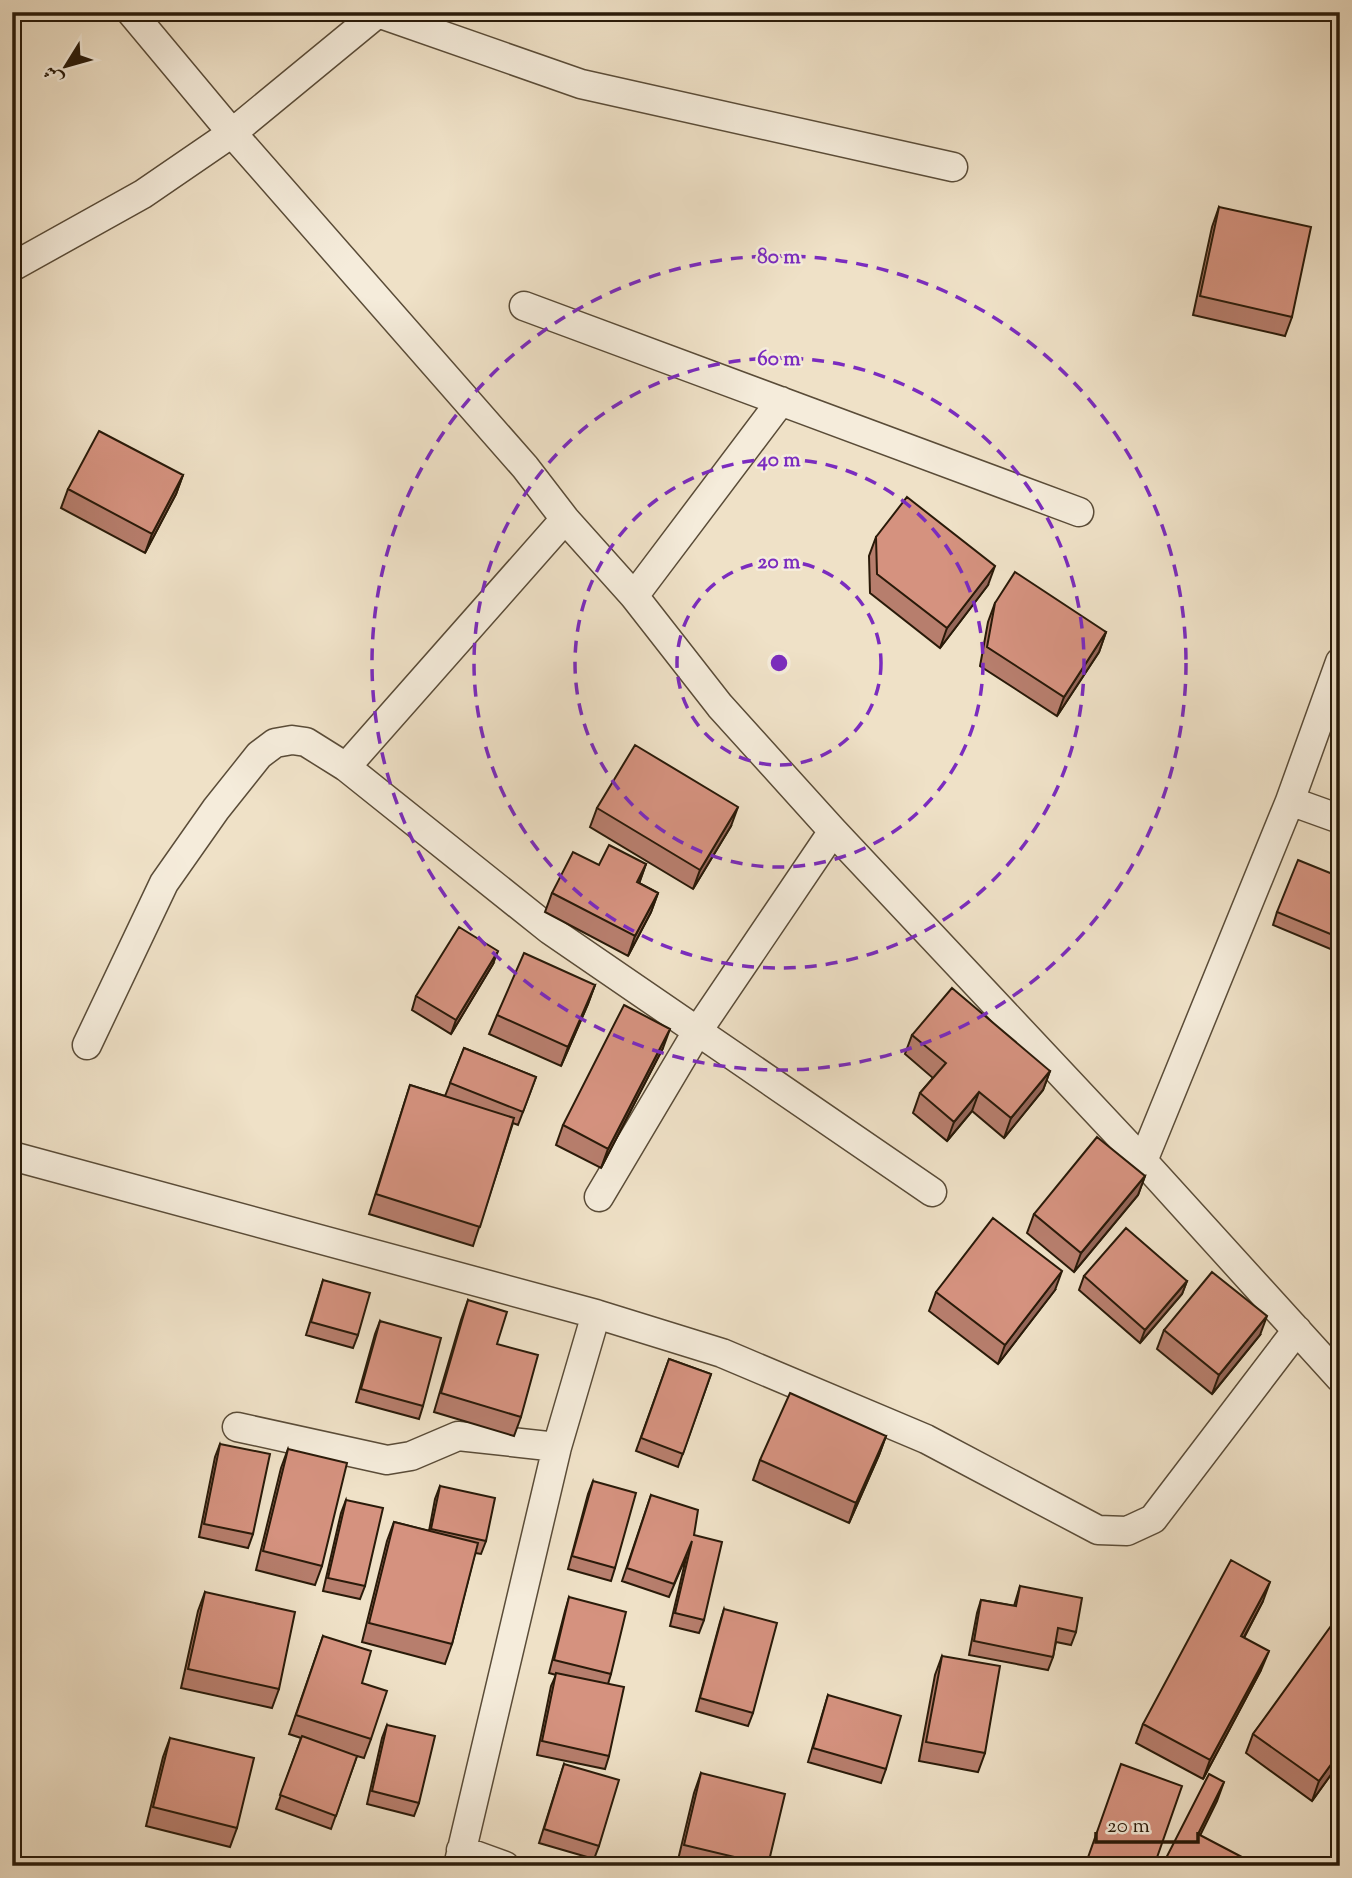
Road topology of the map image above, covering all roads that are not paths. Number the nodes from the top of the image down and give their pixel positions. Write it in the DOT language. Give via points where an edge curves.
graph roads {
  1 [pos="131,12"];
  2 [pos="378,13"];
  3 [pos="232,133"];
  4 [pos="953,167"];
  5 [pos="12,267"];
  6 [pos="524,306"];
  7 [pos="781,401"];
  8 [pos="1079,512"];
  9 [pos="565,519"];
  10 [pos="634,596"];
  11 [pos="1340,662"];
  12 [pos="345,767"];
  13 [pos="1290,801"];
  14 [pos="1340,819"];
  15 [pos="832,831"];
  16 [pos="697,1032"];
  17 [pos="87,1045"];
  18 [pos="12,1156"];
  19 [pos="1143,1161"];
  20 [pos="932,1192"];
  21 [pos="598,1197"];
  22 [pos="596,1314"];
  23 [pos="1297,1330"];
  24 [pos="1340,1378"];
  25 [pos="237,1427"];
  26 [pos="557,1447"];
  27 [pos="459,1858"];
  28 [pos="505,1866"];
  1 -- 3 [label="street"];
  2 -- 3 [label="street"];
  2 -- 4 [label="street" via="580,84"];
  3 -- 5 [label="street" via="144,194"];
  3 -- 9 [label="street" via="526,467"];
  6 -- 7 [label="street"];
  7 -- 8 [label="street"];
  7 -- 10 [label="street"];
  9 -- 10 [label="street"];
  9 -- 12 [label="street"];
  10 -- 15 [label="street" via="720,706"];
  11 -- 13 [label="street"];
  12 -- 16 [label="street" via="503,895"];
  12 -- 17 [label="street" via="306,742 275,743 259,755 164,883"];
  13 -- 14 [label="street"];
  13 -- 19 [label="street"];
  15 -- 16 [label="street"];
  15 -- 19 [label="street"];
  16 -- 20 [label="street"];
  16 -- 21 [label="street"];
  18 -- 22 [label="street"];
  19 -- 23 [label="street"];
  22 -- 23 [label="street" via="722,1353 926,1439 1098,1530 1127,1531 1153,1519 1171,1499"];
  22 -- 26 [label="street"];
  23 -- 24 [label="street"];
  25 -- 26 [label="street" via="387,1460 411,1456 458,1436"];
  26 -- 27 [label="street"];
  27 -- 28 [label="street"];
}
